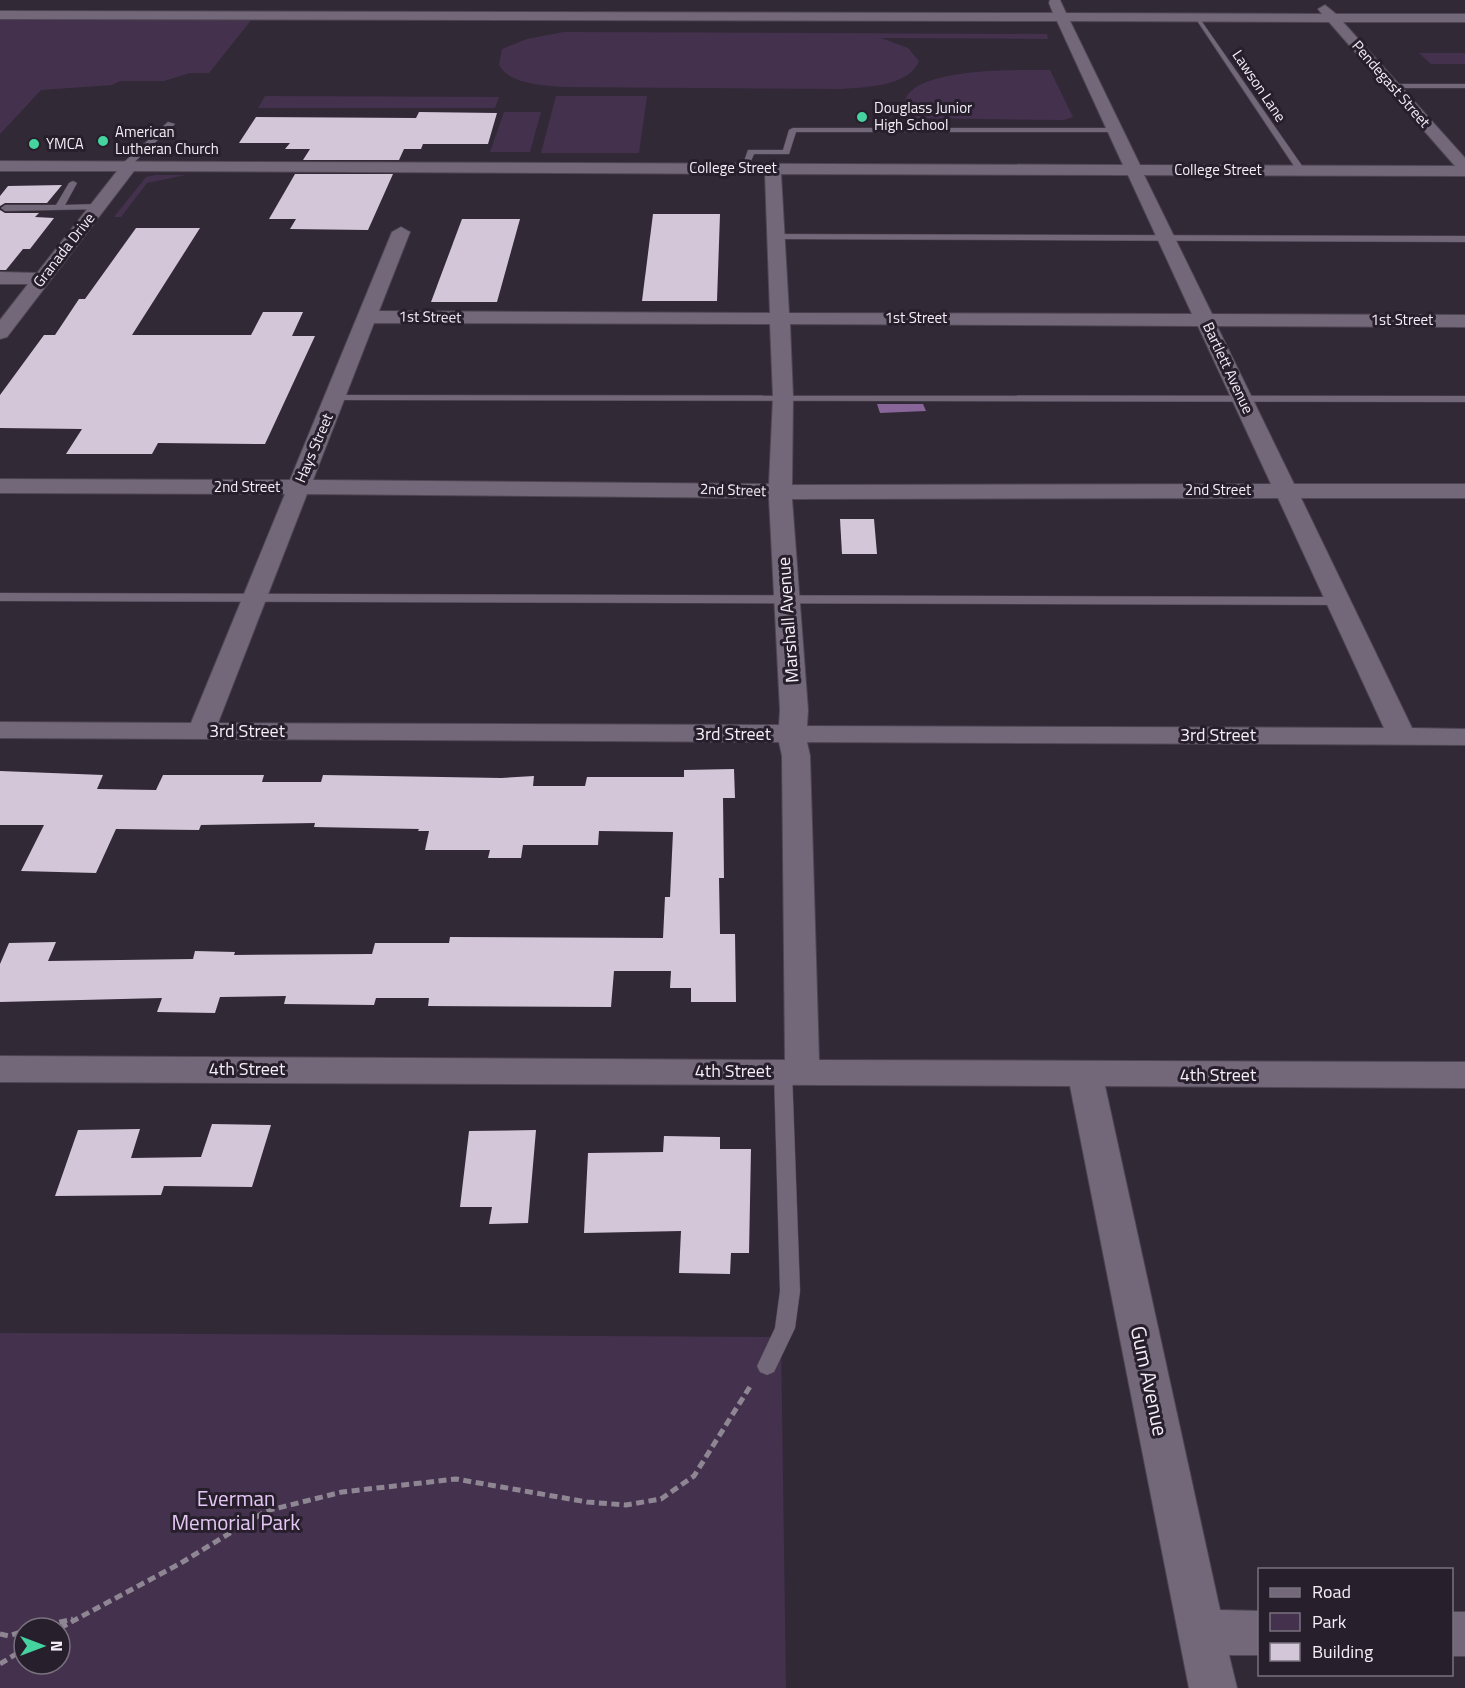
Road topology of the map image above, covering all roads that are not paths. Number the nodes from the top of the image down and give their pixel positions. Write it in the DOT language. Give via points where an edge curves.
graph roads {
  1 [pos="171,0"];
  2 [pos="533,0"];
  3 [pos="773,0"];
  4 [pos="1317,0"];
  5 [pos="1057,9"];
  6 [pos="0,15"];
  7 [pos="157,15"];
  8 [pos="527,17"];
  9 [pos="774,17"];
  10 [pos="1196,17"];
  11 [pos="1333,18"];
  12 [pos="1465,18"];
  13 [pos="1391,86"];
  14 [pos="1465,86"];
  15 [pos="171,124"];
  16 [pos="1116,130"];
  17 [pos="0,166"];
  18 [pos="126,167"];
  19 [pos="744,168"];
  20 [pos="773,168"];
  21 [pos="1134,169"];
  22 [pos="1301,170"];
  23 [pos="1465,170"];
  24 [pos="73,183"];
  25 [pos="98,207"];
  26 [pos="5,208"];
  27 [pos="59,208"];
  28 [pos="401,232"];
  29 [pos="774,236"];
  30 [pos="1168,238"];
  31 [pos="1465,239"];
  32 [pos="0,278"];
  33 [pos="42,279"];
  34 [pos="368,317"];
  35 [pos="780,318"];
  36 [pos="1205,320"];
  37 [pos="1465,321"];
  38 [pos="0,333"];
  39 [pos="335,397"];
  40 [pos="783,397"];
  41 [pos="1242,399"];
  42 [pos="1465,399"];
  43 [pos="0,486"];
  44 [pos="297,487"];
  45 [pos="1285,489"];
  46 [pos="1465,491"];
  47 [pos="780,492"];
  48 [pos="0,597"];
  49 [pos="254,598"];
  50 [pos="785,600"];
  51 [pos="1338,601"];
  52 [pos="0,730"];
  53 [pos="201,731"];
  54 [pos="792,734"];
  55 [pos="1402,737"];
  56 [pos="1465,737"];
  57 [pos="0,1069"];
  58 [pos="792,1071"];
  59 [pos="1085,1074"];
  60 [pos="1465,1075"];
  61 [pos="767,1366"];
  62 [pos="1201,1632"];
  63 [pos="1258,1633"];
  64 [pos="1213,1688"];
  1 -- 7 [label="street"];
  2 -- 8 [label="street"];
  3 -- 9 [label="street"];
  4 -- 11 [label="street, Pendegast Street"];
  5 -- 9 [label="street"];
  5 -- 10 [label="street"];
  5 -- 16 [label="street, Bartlett Avenue"];
  6 -- 7 [label="street"];
  7 -- 8 [label="street"];
  8 -- 9 [label="street"];
  10 -- 11 [label="street"];
  10 -- 22 [label="lane, Lawson Lane"];
  11 -- 12 [label="street"];
  11 -- 13 [label="street, Pendegast Street"];
  13 -- 14 [label="lane"];
  13 -- 23 [label="street, Pendegast Street"];
  15 -- 18 [label="lane"];
  16 -- 19 [label="lane" via="793,130 786,152 751,152"];
  16 -- 21 [label="street, Bartlett Avenue"];
  17 -- 18 [label="street, College Street"];
  18 -- 19 [label="street, College Street"];
  18 -- 25 [label="street, Granada Drive"];
  19 -- 20 [label="street, College Street"];
  20 -- 21 [label="street, College Street"];
  20 -- 29 [label="street, Marshall Avenue"];
  21 -- 22 [label="street, College Street"];
  21 -- 30 [label="street, Bartlett Avenue"];
  22 -- 23 [label="street, College Street"];
  24 -- 27 [label="lane"];
  25 -- 27 [label="lane"];
  25 -- 33 [label="street, Granada Drive"];
  26 -- 27 [label="lane"];
  28 -- 34 [label="street, Hays Street"];
  29 -- 30 [label="lane"];
  29 -- 35 [label="street, Marshall Avenue"];
  30 -- 31 [label="lane"];
  30 -- 36 [label="street, Bartlett Avenue"];
  32 -- 33 [label="street"];
  33 -- 38 [label="street, Granada Drive"];
  34 -- 35 [label="street, 1st Street"];
  34 -- 39 [label="street, Hays Street"];
  35 -- 36 [label="street, 1st Street"];
  35 -- 40 [label="street, Marshall Avenue"];
  36 -- 37 [label="street, 1st Street"];
  36 -- 41 [label="street, Bartlett Avenue"];
  39 -- 40 [label="lane"];
  39 -- 44 [label="street, Hays Street"];
  40 -- 41 [label="lane"];
  40 -- 47 [label="street, Marshall Avenue"];
  41 -- 42 [label="lane"];
  41 -- 45 [label="street, Bartlett Avenue"];
  43 -- 44 [label="street, 2nd Street"];
  44 -- 47 [label="street, 2nd Street"];
  44 -- 49 [label="street, Hays Street"];
  45 -- 46 [label="street, 2nd Street"];
  45 -- 47 [label="street, 2nd Street"];
  45 -- 51 [label="street, Bartlett Avenue"];
  47 -- 50 [label="street, Marshall Avenue"];
  48 -- 49 [label="lane"];
  49 -- 50 [label="lane"];
  49 -- 53 [label="street, Hays Street"];
  50 -- 51 [label="lane"];
  50 -- 54 [label="street, Marshall Avenue" via="794,710"];
  51 -- 55 [label="street, Bartlett Avenue"];
  52 -- 53 [label="street, 3rd Street"];
  53 -- 54 [label="street, 3rd Street"];
  54 -- 55 [label="street, 3rd Street"];
  54 -- 58 [label="street, Marshall Avenue" via="796,756"];
  55 -- 56 [label="street, 3rd Street"];
  57 -- 58 [label="street, 4th Street"];
  58 -- 59 [label="street, 4th Street"];
  58 -- 61 [label="lane" via="790,1291 785,1328"];
  59 -- 60 [label="street, 4th Street"];
  59 -- 62 [label="street, Gum Avenue"];
  62 -- 63 [label="street"];
  62 -- 64 [label="street, Gum Avenue"];
}
